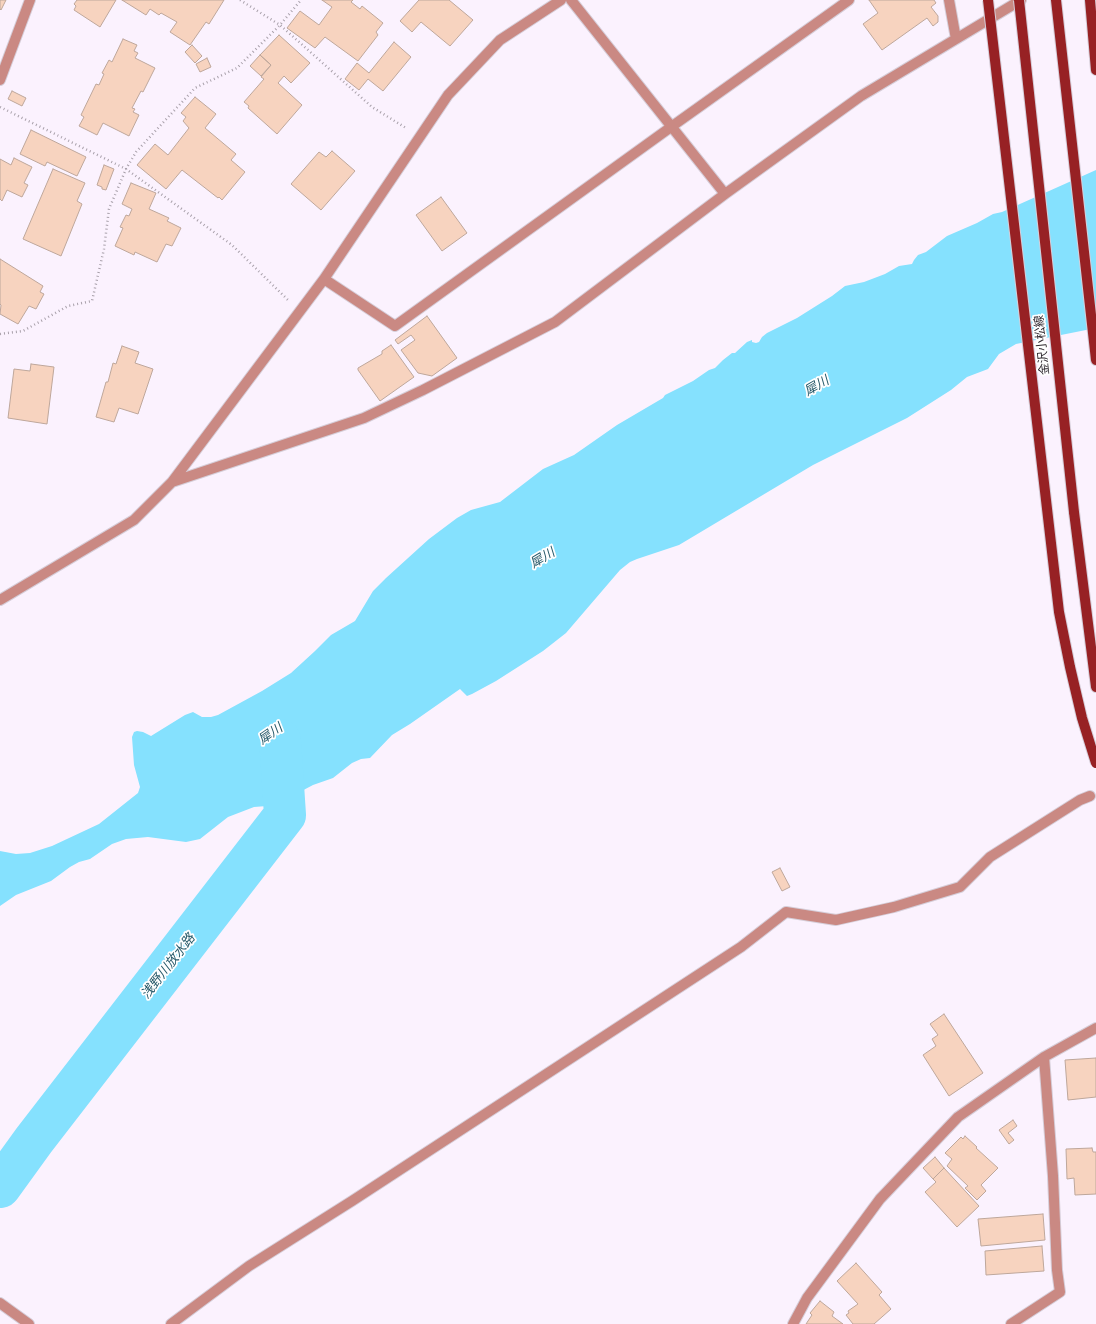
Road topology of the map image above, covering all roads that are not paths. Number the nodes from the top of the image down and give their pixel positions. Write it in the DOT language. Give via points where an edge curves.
graph roads {
  1 [pos="30,0"];
  2 [pos="561,0"];
  3 [pos="571,0"];
  4 [pos="849,0"];
  5 [pos="949,0"];
  6 [pos="988,0"];
  7 [pos="1020,0"];
  8 [pos="1056,0"];
  9 [pos="1090,0"];
  10 [pos="956,39"];
  11 [pos="1096,70"];
  12 [pos="0,80"];
  13 [pos="671,127"];
  14 [pos="725,194"];
  15 [pos="324,278"];
  16 [pos="1096,360"];
  17 [pos="172,482"];
  18 [pos="0,600"];
  19 [pos="1096,687"];
  20 [pos="1096,763"];
  21 [pos="1090,796"];
  22 [pos="1096,1028"];
  23 [pos="1044,1057"];
  24 [pos="0,1303"];
  25 [pos="29,1324"];
  26 [pos="171,1324"];
  27 [pos="793,1324"];
  28 [pos="1011,1324"];
  1 -- 12 [label="street"];
  2 -- 15 [label="street" via="500,40 448,95"];
  3 -- 13 [label="street"];
  4 -- 13 [label="street"];
  5 -- 10 [label="street"];
  6 -- 20 [label="main road, bridge" via="1059,612 1082,718"];
  7 -- 10 [label="street"];
  7 -- 19 [label="main road, 金沢小松線, bridge" via="1074,512"];
  8 -- 16 [label="main road"];
  9 -- 11 [label="main road"];
  10 -- 14 [label="street" via="861,96"];
  13 -- 14 [label="street"];
  13 -- 15 [label="street" via="395,326"];
  14 -- 17 [label="street" via="554,322 364,418"];
  15 -- 17 [label="street"];
  17 -- 18 [label="street" via="134,520"];
  21 -- 26 [label="street" via="990,857 960,887 894,907 836,920 786,912 741,947 249,1266"];
  22 -- 23 [label="street"];
  23 -- 27 [label="street" via="958,1117 880,1199 807,1298"];
  23 -- 28 [label="street" via="1060,1292"];
  24 -- 25 [label="street"];
}
